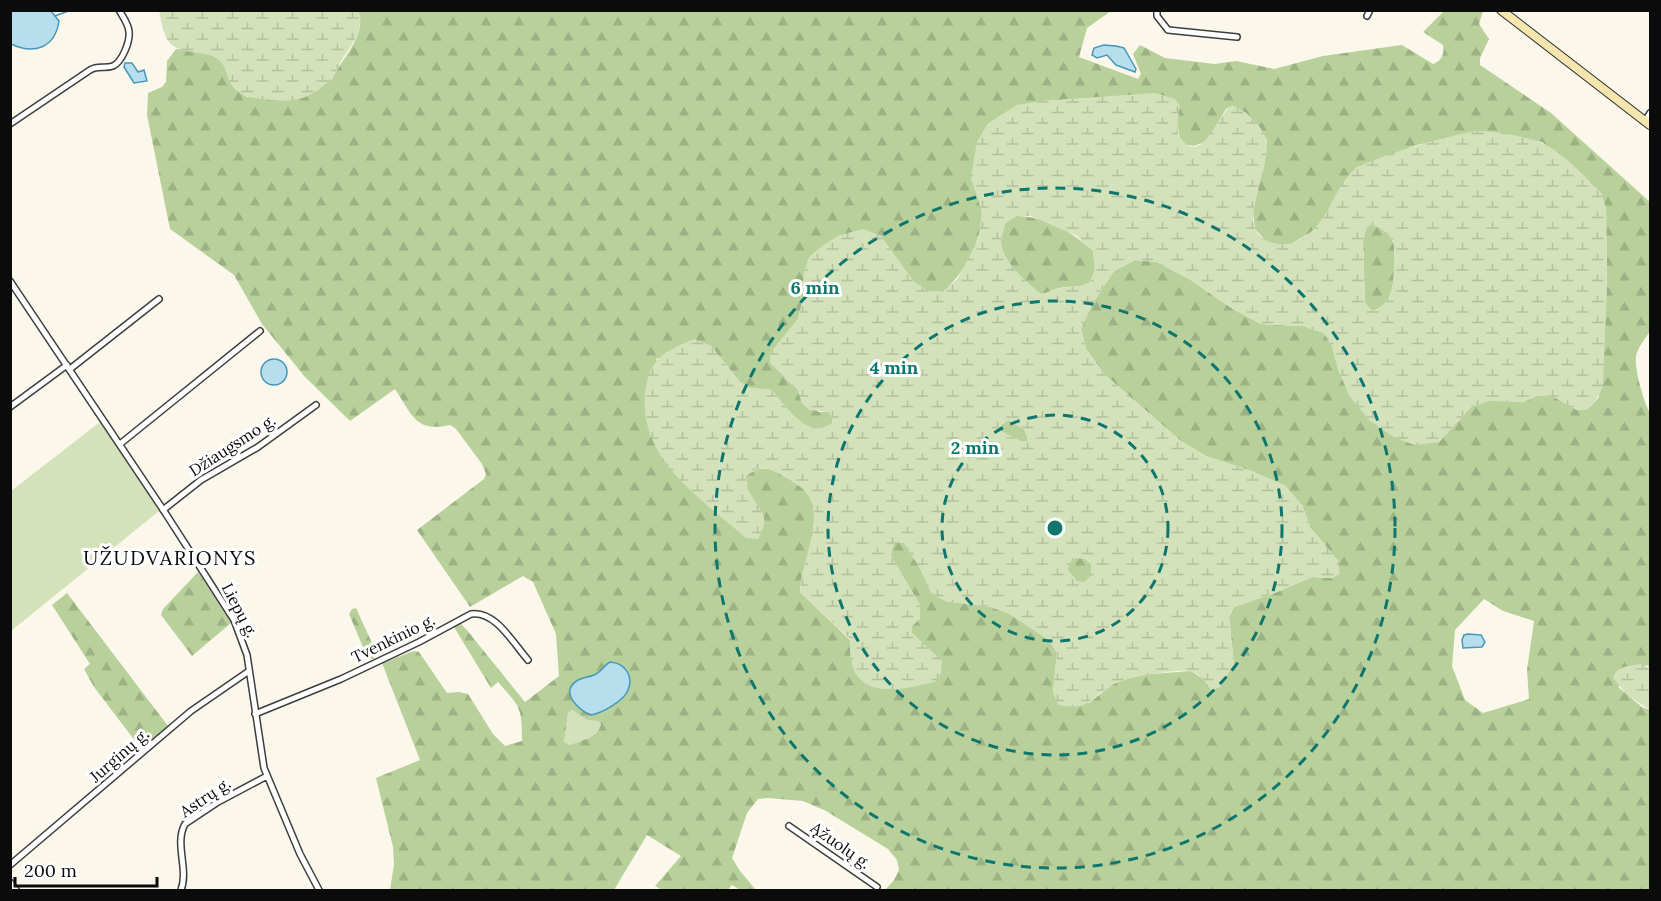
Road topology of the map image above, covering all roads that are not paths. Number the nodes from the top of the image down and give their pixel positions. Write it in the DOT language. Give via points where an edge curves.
graph roads {
  1 [pos="119,10"];
  2 [pos="1156,10"];
  3 [pos="1502,10"];
  4 [pos="1237,37"];
  5 [pos="1650,113"];
  6 [pos="1648,123"];
  7 [pos="10,124"];
  8 [pos="10,280"];
  9 [pos="159,299"];
  10 [pos="260,331"];
  11 [pos="68,367"];
  12 [pos="316,405"];
  13 [pos="10,407"];
  14 [pos="120,444"];
  15 [pos="163,510"];
  16 [pos="528,660"];
  17 [pos="249,671"];
  18 [pos="255,714"];
  19 [pos="267,776"];
  20 [pos="789,826"];
  21 [pos="10,865"];
  22 [pos="10,882"];
  23 [pos="877,887"];
  24 [pos="16,891"];
  25 [pos="181,891"];
  26 [pos="319,891"];
  1 -- 7 [label="street" via="130,30 116,64 96,66"];
  2 -- 4 [label="street" via="1168,30"];
  3 -- 6 [label="main road"];
  5 -- 6 [label="street"];
  8 -- 11 [label="street, Liepų g."];
  9 -- 11 [label="street"];
  10 -- 14 [label="street"];
  11 -- 13 [label="street"];
  11 -- 14 [label="street, Liepų g."];
  12 -- 15 [label="street, Džiaugsmo g." via="258,447 201,480"];
  14 -- 15 [label="street, Liepų g."];
  15 -- 17 [label="street, Liepų g." via="234,620"];
  16 -- 18 [label="street, Tvenkinio g." via="492,618 471,614 341,679"];
  17 -- 18 [label="street, Liepų g."];
  17 -- 21 [label="street, Jurginų g." via="191,711"];
  18 -- 19 [label="street, Liepų g."];
  19 -- 25 [label="street, Astrų g." via="185,824 181,838"];
  19 -- 26 [label="street, Liepų g."];
  20 -- 23 [label="street, Ąžuolų g."];
  22 -- 24 [label="street"];
}
